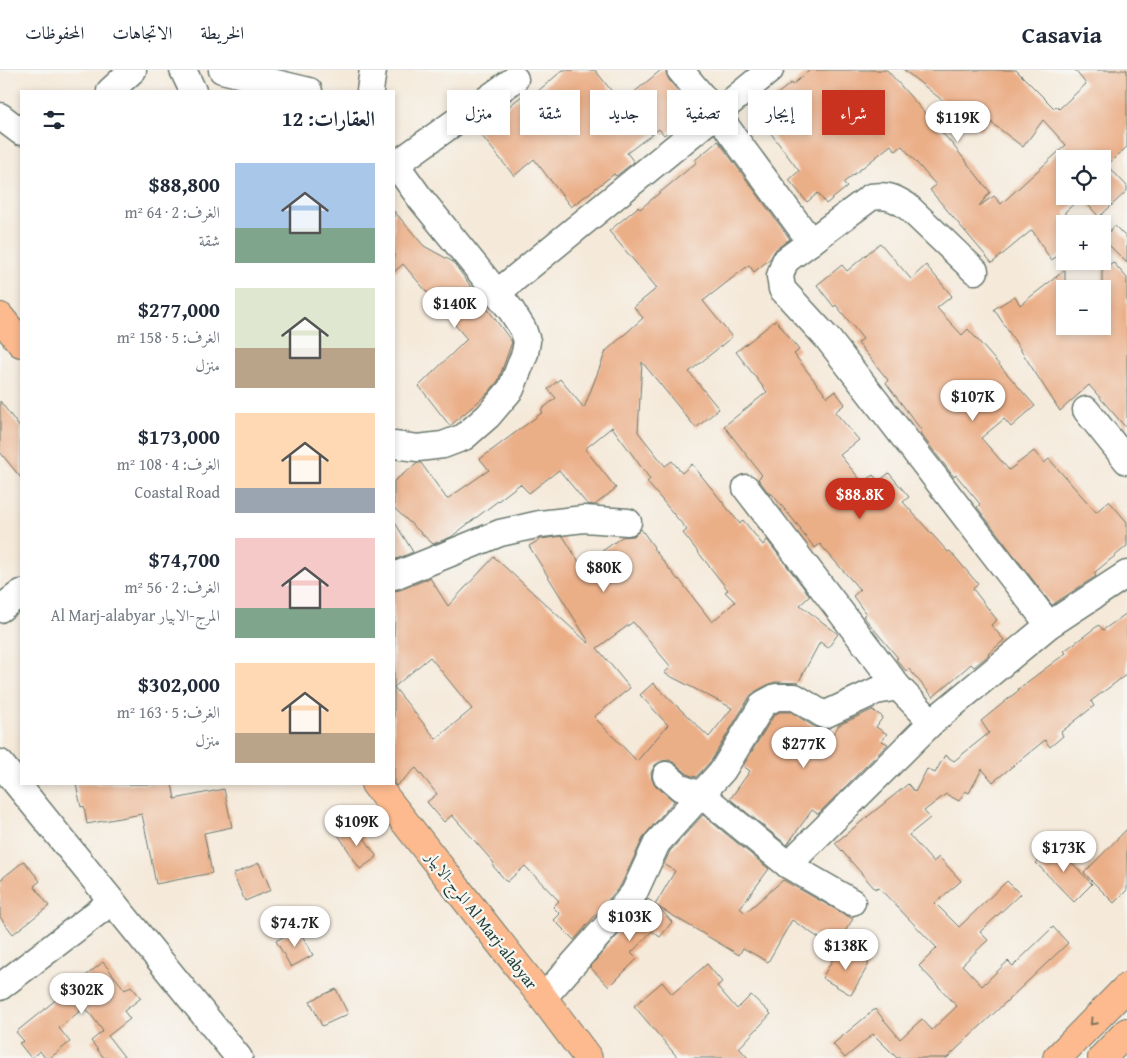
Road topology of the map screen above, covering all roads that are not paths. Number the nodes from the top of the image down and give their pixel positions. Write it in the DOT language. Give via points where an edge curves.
graph roads {
  1 [pos="133,70"];
  2 [pos="183,70"];
  3 [pos="222,70"];
  4 [pos="373,70"];
  5 [pos="680,70"];
  6 [pos="770,70"];
  7 [pos="514,79"];
  8 [pos="111,90"];
  9 [pos="193,90"];
  10 [pos="305,90"];
  11 [pos="370,90"];
  12 [pos="697,90"];
  13 [pos="738,97"];
  14 [pos="0,116"];
  15 [pos="20,131"];
  16 [pos="691,135"];
  17 [pos="732,135"];
  18 [pos="395,164"];
  19 [pos="811,242"];
  20 [pos="975,271"];
  21 [pos="497,293"];
  22 [pos="1086,410"];
  23 [pos="395,446"];
  24 [pos="1127,461"];
  25 [pos="746,488"];
  26 [pos="628,522"];
  27 [pos="1127,574"];
  28 [pos="395,576"];
  29 [pos="20,594"];
  30 [pos="0,609"];
  31 [pos="1049,625"];
  32 [pos="898,687"];
  33 [pos="932,722"];
  34 [pos="0,763"];
  35 [pos="666,775"];
  36 [pos="376,785"];
  37 [pos="702,795"];
  38 [pos="788,865"];
  39 [pos="111,902"];
  40 [pos="852,902"];
  41 [pos="0,987"];
  42 [pos="1127,987"];
  43 [pos="543,998"];
  44 [pos="1127,1032"];
  45 [pos="239,1058"];
  46 [pos="588,1058"];
  47 [pos="1058,1058"];
  48 [pos="1102,1058"];
  1 -- 8 [label="street"];
  2 -- 9 [label="street"];
  3 -- 10 [label="street"];
  4 -- 11 [label="street"];
  5 -- 12 [label="street"];
  6 -- 13 [label="street"];
  7 -- 18 [label="street"];
  14 -- 15 [label="street"];
  16 -- 21 [label="street"];
  17 -- 19 [label="street"];
  18 -- 21 [label="street"];
  19 -- 20 [label="street" via="871,197 884,195 907,206"];
  19 -- 31 [label="street" via="785,261 780,276 782,289 828,339"];
  21 -- 23 [label="street" via="515,317 527,341 511,389 464,438 418,448"];
  22 -- 24 [label="street"];
  25 -- 32 [label="street"];
  26 -- 28 [label="street" via="584,519 500,533"];
  27 -- 31 [label="street"];
  29 -- 30 [label="street"];
  31 -- 33 [label="street"];
  32 -- 33 [label="street"];
  32 -- 37 [label="street" via="876,691 824,715 795,697 776,697 763,704 723,770"];
  33 -- 38 [label="street"];
  34 -- 39 [label="street"];
  35 -- 37 [label="street" via="682,788"];
  36 -- 43 [label="main road, المرج-الابيار Al Marj-alabyar"];
  37 -- 38 [label="street"];
  37 -- 43 [label="street" via="657,843 634,893"];
  38 -- 40 [label="street"];
  39 -- 41 [label="street"];
  39 -- 45 [label="street"];
  42 -- 47 [label="main road, one-way"];
  43 -- 46 [label="main road, المرج-الابيار Al Marj-alabyar"];
  44 -- 48 [label="main road"];
}
